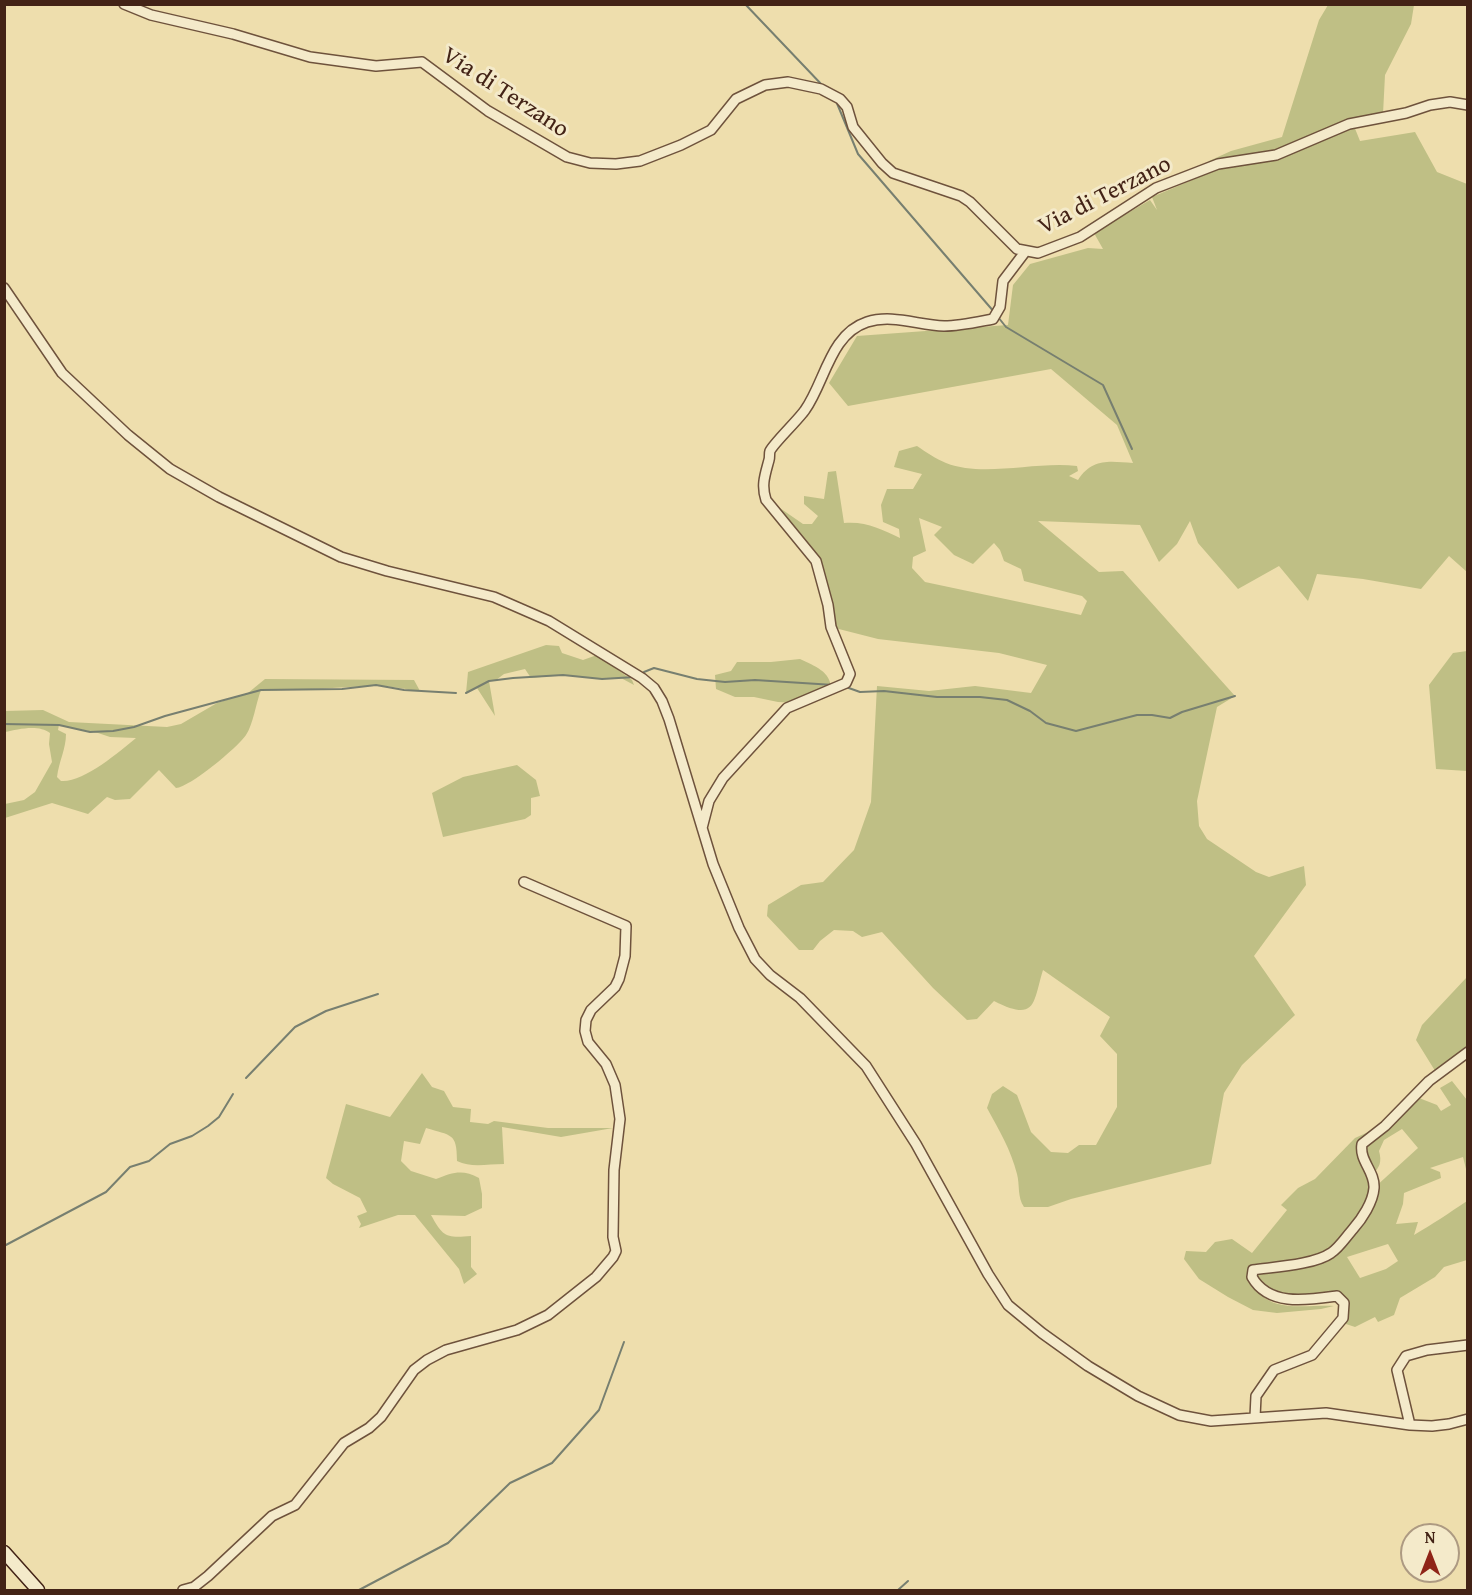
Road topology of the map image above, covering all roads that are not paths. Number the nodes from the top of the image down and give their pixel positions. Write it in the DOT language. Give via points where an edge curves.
graph roads {
  1 [pos="124,4"];
  2 [pos="1467,105"];
  3 [pos="1025,252"];
  4 [pos="4,288"];
  5 [pos="701,829"];
  6 [pos="524,882"];
  7 [pos="1467,1052"];
  8 [pos="1467,1345"];
  9 [pos="1255,1417"];
  10 [pos="1467,1419"];
  11 [pos="1410,1425"];
  12 [pos="4,1552"];
  13 [pos="38,1590"];
  14 [pos="183,1590"];
  1 -- 3 [label="street, Via di Terzano" via="151,15 310,57 376,66 422,62 488,111 567,158 590,163 640,161 681,145 711,129 736,99 765,85 788,82 821,89 847,107 854,127 893,173 961,196 1017,249"];
  2 -- 3 [label="street, Via di Terzano" via="1430,105 1349,124 1276,155 1218,164 1156,188 1080,237 1038,253"];
  3 -- 5 [label="street" via="1003,281 1000,307 993,319 942,326 883,320 867,322 851,331 840,343 806,409 771,449 762,488 766,500 816,561 831,627 850,674 846,683 787,708 723,778 709,801"];
  4 -- 5 [label="street" via="62,373 170,469 341,557 494,597 549,621 642,678 662,701"];
  5 -- 9 [label="street" via="718,880 755,959 800,998 866,1066 916,1144 1008,1305 1088,1366 1179,1415 1211,1421"];
  6 -- 14 [label="street" via="626,926 619,979 591,1010 585,1031 615,1085 620,1119 614,1170 616,1251 596,1277 548,1315 518,1330 446,1350 414,1370 381,1417 344,1443 295,1505 272,1516 208,1576"];
  7 -- 9 [label="street" via="1429,1081 1362,1144 1361,1152 1374,1189 1362,1219 1336,1248 1330,1254 1300,1263 1253,1270 1255,1282 1280,1299 1337,1296 1344,1303 1343,1318 1312,1354 1274,1370 1256,1396"];
  8 -- 11 [label="street" via="1406,1356 1397,1370"];
  9 -- 11 [label="street" via="1326,1413"];
  10 -- 11 [label="street" via="1449,1424"];
  12 -- 13 [label="main road"];
}
